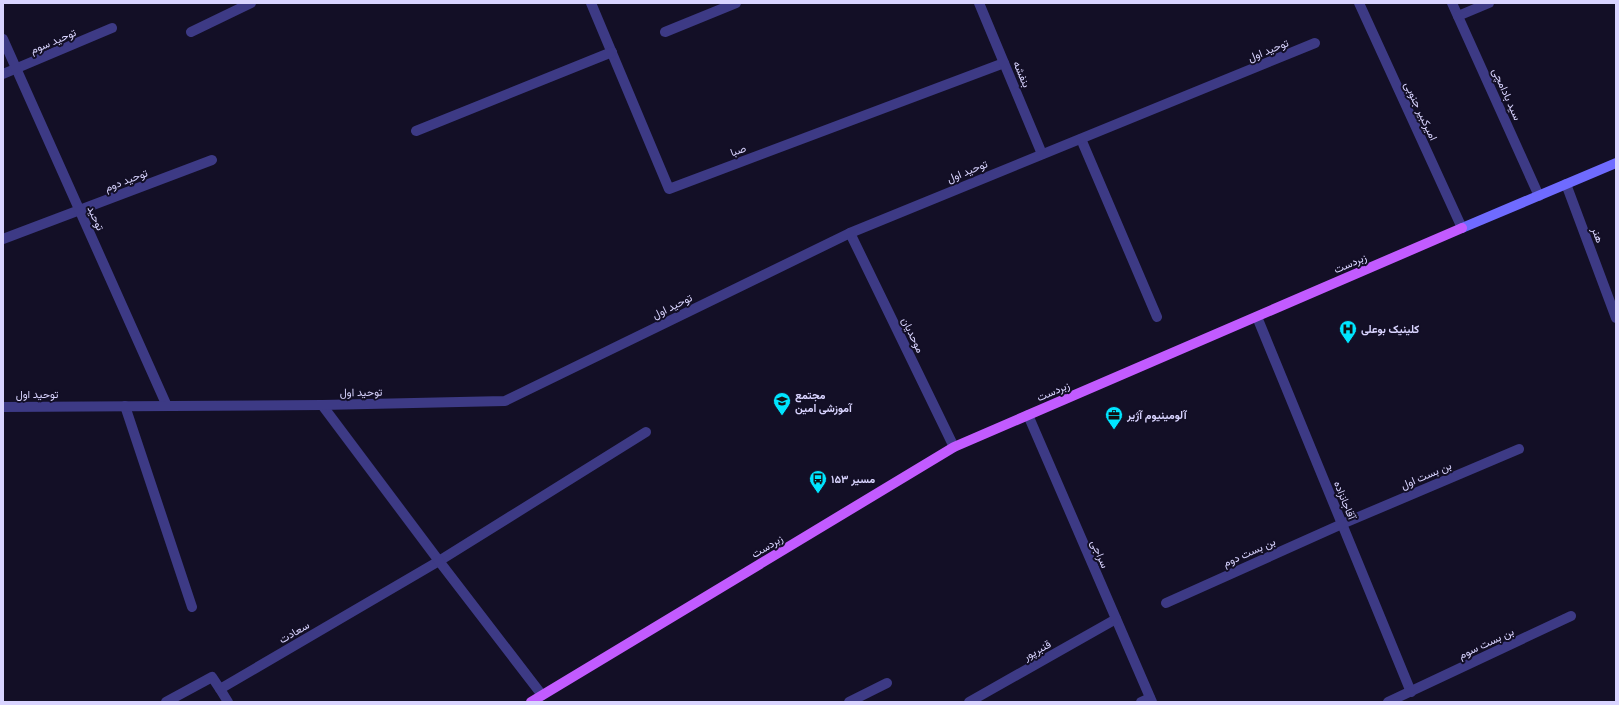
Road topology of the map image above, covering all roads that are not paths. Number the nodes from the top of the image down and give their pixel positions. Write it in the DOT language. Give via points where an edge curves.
graph roads {
  1 [pos="251,3"];
  2 [pos="591,3"];
  3 [pos="736,3"];
  4 [pos="979,3"];
  5 [pos="1359,3"];
  6 [pos="1452,3"];
  7 [pos="1490,3"];
  8 [pos="1458,16"];
  9 [pos="112,28"];
  10 [pos="191,32"];
  11 [pos="665,32"];
  12 [pos="3,39"];
  13 [pos="1315,43"];
  14 [pos="612,52"];
  15 [pos="1004,64"];
  16 [pos="16,69"];
  17 [pos="3,74"];
  18 [pos="416,131"];
  19 [pos="1081,139"];
  20 [pos="1042,154"];
  21 [pos="212,160"];
  22 [pos="1616,163"];
  23 [pos="1566,184"];
  24 [pos="1539,196"];
  25 [pos="80,210"];
  26 [pos="1462,228"];
  27 [pos="850,233"];
  28 [pos="3,239"];
  29 [pos="1157,316"];
  30 [pos="1257,316"];
  31 [pos="1616,318"];
  32 [pos="322,405"];
  33 [pos="125,406"];
  34 [pos="167,406"];
  35 [pos="3,407"];
  36 [pos="1028,415"];
  37 [pos="646,432"];
  38 [pos="954,447"];
  39 [pos="1519,449"];
  40 [pos="1342,524"];
  41 [pos="439,561"];
  42 [pos="1166,603"];
  43 [pos="192,607"];
  44 [pos="1571,616"];
  45 [pos="1116,619"];
  46 [pos="886,683"];
  47 [pos="220,690"];
  48 [pos="1411,692"];
  49 [pos="542,695"];
  50 [pos="1148,701"];
  51 [pos="166,702"];
  52 [pos="228,702"];
  53 [pos="531,702"];
  54 [pos="850,702"];
  55 [pos="969,702"];
  56 [pos="1388,702"];
  1 -- 10 [label="street"];
  2 -- 14 [label="street, صبا"];
  3 -- 11 [label="street"];
  4 -- 15 [label="street, بنفشه"];
  5 -- 26 [label="street, امیرکبیر جنوبی"];
  6 -- 8 [label="street, سید بادامچی"];
  7 -- 8 [label="street"];
  8 -- 24 [label="street, سید بادامچی"];
  9 -- 16 [label="street, توحید سوم"];
  12 -- 16 [label="street, توحید"];
  13 -- 19 [label="street, توحید اول"];
  14 -- 15 [label="street, صبا" via="669,189"];
  14 -- 18 [label="street"];
  15 -- 20 [label="street, بنفشه"];
  16 -- 17 [label="street, توحید سوم"];
  16 -- 25 [label="street, توحید"];
  19 -- 20 [label="street, توحید اول"];
  19 -- 29 [label="street"];
  20 -- 27 [label="street, توحید اول"];
  21 -- 25 [label="street, توحید دوم"];
  22 -- 23 [label="main road, زبردست"];
  23 -- 24 [label="main road, زبردست"];
  23 -- 31 [label="street, هنر"];
  24 -- 26 [label="main road, زبردست"];
  25 -- 28 [label="street, توحید دوم"];
  25 -- 34 [label="street, توحید"];
  26 -- 30 [label="main road, زبردست"];
  27 -- 32 [label="street, توحید اول" via="505,401"];
  27 -- 38 [label="street, موحدیان"];
  30 -- 36 [label="main road, زبردست"];
  30 -- 40 [label="street, آقاجانزاده"];
  32 -- 34 [label="street, توحید اول"];
  32 -- 41 [label="street"];
  33 -- 34 [label="street, توحید اول"];
  33 -- 35 [label="street, توحید اول"];
  33 -- 43 [label="street"];
  36 -- 38 [label="main road, زبردست"];
  36 -- 45 [label="street, سراجی"];
  37 -- 41 [label="street, سعادت"];
  38 -- 49 [label="main road, زبردست"];
  39 -- 40 [label="street, بن بست اول"];
  40 -- 42 [label="street, بن بست دوم"];
  40 -- 48 [label="street, آقاجانزاده"];
  41 -- 47 [label="street, سعادت"];
  41 -- 49 [label="street"];
  44 -- 48 [label="street, بن بست سوم"];
  45 -- 50 [label="street, سراجی"];
  45 -- 55 [label="street, قنبرپور"];
  46 -- 54 [label="street"];
  47 -- 51 [label="street" via="212,677"];
  47 -- 52 [label="street"];
  48 -- 56 [label="street, بن بست سوم"];
  49 -- 53 [label="main road, زبردست"];
}
